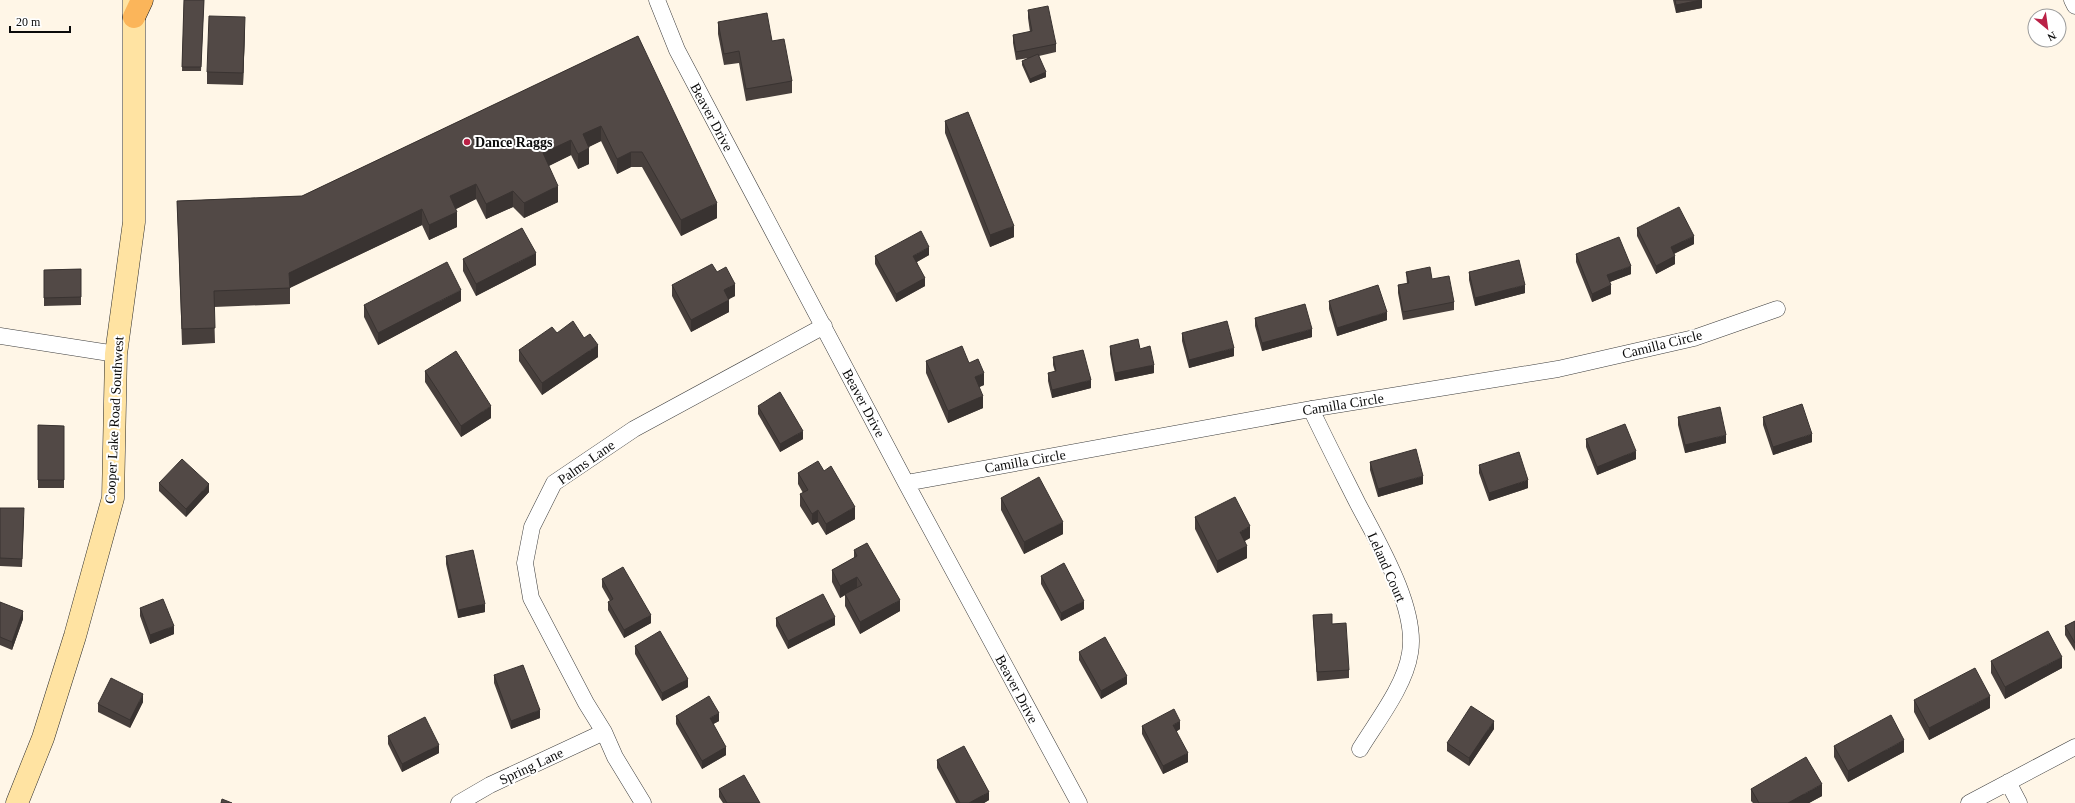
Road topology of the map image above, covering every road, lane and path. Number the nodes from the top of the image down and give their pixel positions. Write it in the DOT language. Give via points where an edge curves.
graph roads {
  1 [pos="657,0"];
  2 [pos="2072,0"];
  3 [pos="137,6"];
  4 [pos="2075,6"];
  5 [pos="1777,309"];
  6 [pos="824,326"];
  7 [pos="0,336"];
  8 [pos="116,354"];
  9 [pos="1311,409"];
  10 [pos="906,483"];
  11 [pos="604,732"];
  12 [pos="2075,747"];
  13 [pos="1360,749"];
  14 [pos="2008,782"];
  15 [pos="18,803"];
  16 [pos="459,803"];
  17 [pos="644,803"];
  18 [pos="1079,803"];
  19 [pos="1969,803"];
  20 [pos="2019,803"];
  1 -- 6 [label="street, Beaver Drive" via="677,50"];
  2 -- 4 [label="street"];
  3 -- 8 [label="street, Cooper Lake Road Southwest" via="134,222"];
  5 -- 9 [label="street, Camilla Circle" via="1694,338 1558,369"];
  6 -- 10 [label="street, Beaver Drive"];
  6 -- 11 [label="street, Palms Lane" via="634,429 554,484 532,527 525,563 531,598"];
  7 -- 8 [label="street"];
  8 -- 15 [label="street, Cooper Lake Road Southwest" via="113,498 75,636 43,738"];
  9 -- 10 [label="street, Camilla Circle"];
  9 -- 13 [label="street, Leland Court" via="1391,567 1405,605 1410,629 1410,653 1402,678"];
  10 -- 18 [label="street, Beaver Drive"];
  11 -- 16 [label="street, Spring Lane" via="490,785"];
  11 -- 17 [label="street, Palms Lane" via="615,757"];
  12 -- 14 [label="street"];
  14 -- 19 [label="street"];
  14 -- 20 [label="street"];
}
